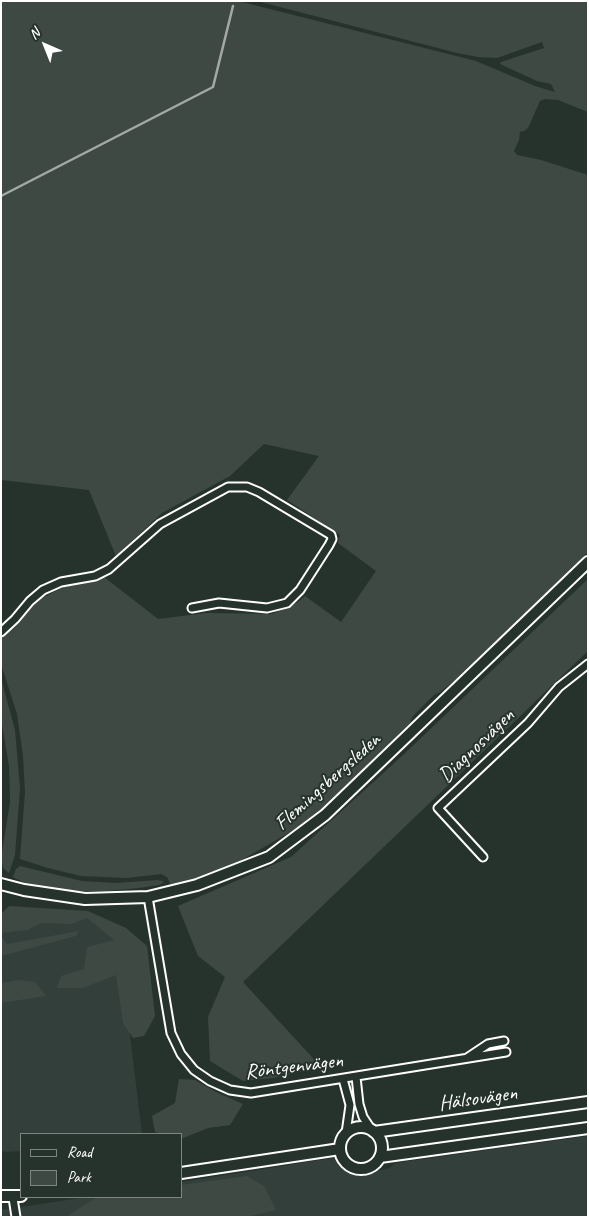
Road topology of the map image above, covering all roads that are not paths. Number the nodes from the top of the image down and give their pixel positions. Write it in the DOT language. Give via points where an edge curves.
graph roads {
  1 [pos="588,562"];
  2 [pos="192,608"];
  3 [pos="1,632"];
  4 [pos="588,664"];
  5 [pos="483,857"];
  6 [pos="1,884"];
  7 [pos="148,897"];
  8 [pos="504,1042"];
  9 [pos="506,1052"];
  10 [pos="464,1059"];
  11 [pos="356,1076"];
  12 [pos="342,1079"];
  13 [pos="588,1102"];
  14 [pos="588,1128"];
  15 [pos="372,1130"];
  16 [pos="346,1133"];
  17 [pos="340,1149"];
  18 [pos="380,1157"];
  19 [pos="182,1173"];
  20 [pos="1,1196"];
  21 [pos="17,1197"];
  22 [pos="16,1217"];
  1 -- 7 [label="street, Flemingsbergsleden" via="325,815 269,857 197,885"];
  2 -- 3 [label="street" via="219,603 267,608 287,603 300,590 330,546 332,539 329,533 258,492 247,487 228,487 160,524 117,564 102,573 61,582 43,590"];
  4 -- 5 [label="street, Diagnosvägen" via="559,687 528,723 438,808"];
  6 -- 7 [label="street, Flemingsbergsleden" via="85,899"];
  7 -- 12 [label="street, Röntgenvägen" via="171,1033 181,1054 194,1070 230,1090 251,1093"];
  8 -- 10 [label="street, Röntgenvägen" via="488,1044"];
  9 -- 10 [label="street, Röntgenvägen"];
  10 -- 11 [label="street, Röntgenvägen"];
  11 -- 12 [label="street, Röntgenvägen"];
  11 -- 15 [label="street" via="359,1104"];
  12 -- 16 [label="street" via="350,1105"];
  13 -- 15 [label="street, Hälsovägen"];
  14 -- 18 [label="street"];
  15 -- 16 [label="street" via="358,1127"];
  15 -- 18 [label="street" via="381,1141"];
  16 -- 17 [label="street"];
  17 -- 18 [label="street" via="344,1161 360,1169 371,1166"];
  17 -- 19 [label="street"];
  20 -- 21 [label="street"];
  21 -- 22 [label="street"];
}
